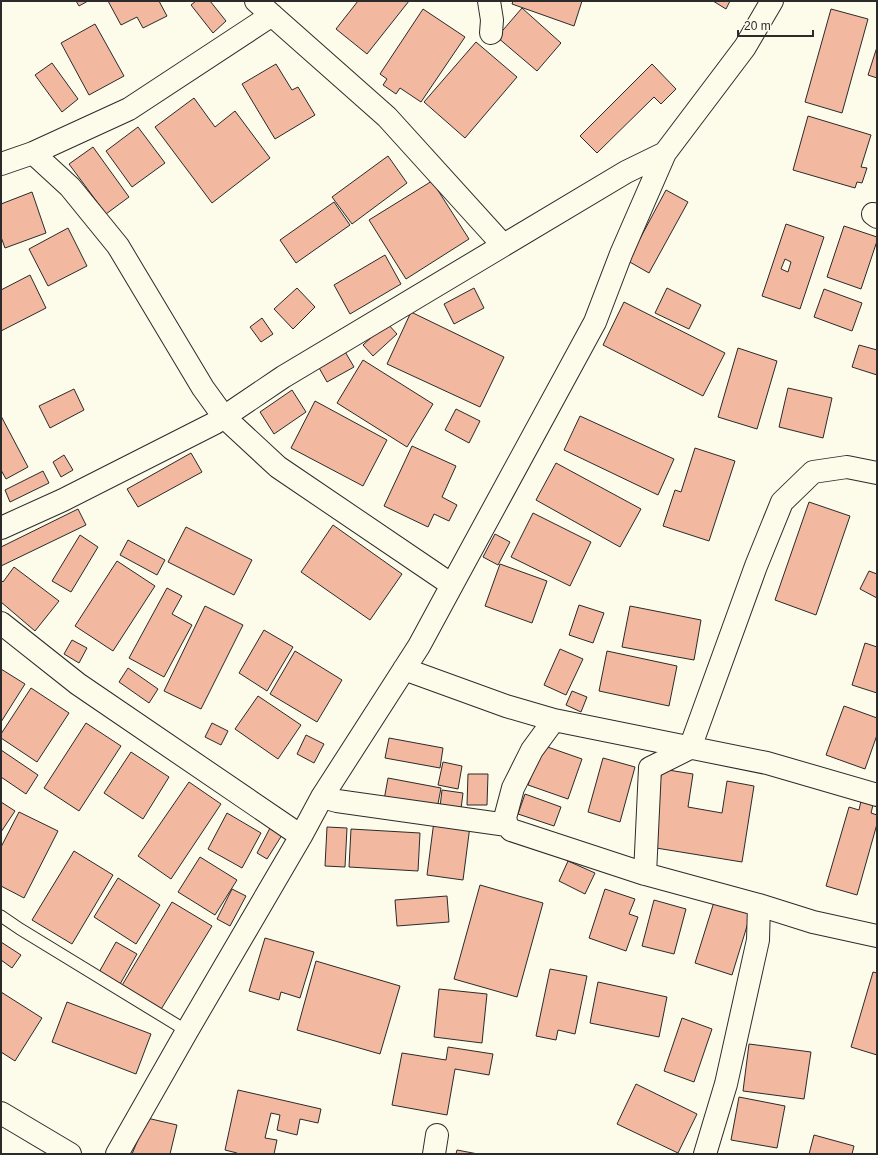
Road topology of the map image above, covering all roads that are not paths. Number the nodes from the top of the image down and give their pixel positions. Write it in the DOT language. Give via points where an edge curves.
graph roads {
  1 [pos="256,1"];
  2 [pos="490,1"];
  3 [pos="772,1"];
  4 [pos="272,15"];
  5 [pos="491,33"];
  6 [pos="33,153"];
  7 [pos="665,153"];
  8 [pos="1,164"];
  9 [pos="503,245"];
  10 [pos="224,417"];
  11 [pos="877,473"];
  12 [pos="1,528"];
  13 [pos="452,585"];
  14 [pos="1,623"];
  15 [pos="404,669"];
  16 [pos="554,720"];
  17 [pos="690,748"];
  18 [pos="877,795"];
  19 [pos="322,797"];
  20 [pos="507,825"];
  21 [pos="301,836"];
  22 [pos="644,874"];
  23 [pos="759,905"];
  24 [pos="1,916"];
  25 [pos="877,936"];
  26 [pos="187,1031"];
  27 [pos="1,1112"];
  28 [pos="70,1154"];
  29 [pos="118,1154"];
  30 [pos="705,1154"];
  1 -- 4 [label="street"];
  2 -- 5 [label="street"];
  3 -- 7 [label="street" via="745,47"];
  4 -- 6 [label="street" via="129,109"];
  4 -- 9 [label="street" via="388,117"];
  6 -- 8 [label="street"];
  6 -- 10 [label="street" via="70,187 118,246 203,388"];
  7 -- 9 [label="street" via="626,172"];
  7 -- 13 [label="street" via="621,254 595,322"];
  9 -- 10 [label="street" via="283,377"];
  10 -- 12 [label="street" via="63,500"];
  10 -- 13 [label="street" via="278,467"];
  11 -- 17 [label="street" via="847,467 813,472 782,502"];
  13 -- 15 [label="street"];
  14 -- 21 [label="street" via="78,684"];
  15 -- 16 [label="street" via="506,706"];
  15 -- 19 [label="street"];
  16 -- 17 [label="street"];
  16 -- 20 [label="street" via="532,750 513,788 505,818"];
  17 -- 18 [label="street" via="767,763"];
  17 -- 22 [label="street" via="650,768"];
  19 -- 20 [label="street"];
  19 -- 21 [label="street"];
  20 -- 22 [label="street" via="511,830"];
  21 -- 26 [label="street"];
  22 -- 23 [label="street"];
  23 -- 25 [label="street" via="813,922"];
  23 -- 30 [label="street" via="758,940 726,1084"];
  24 -- 26 [label="lane"];
  26 -- 29 [label="street"];
  27 -- 28 [label="street"];
}
